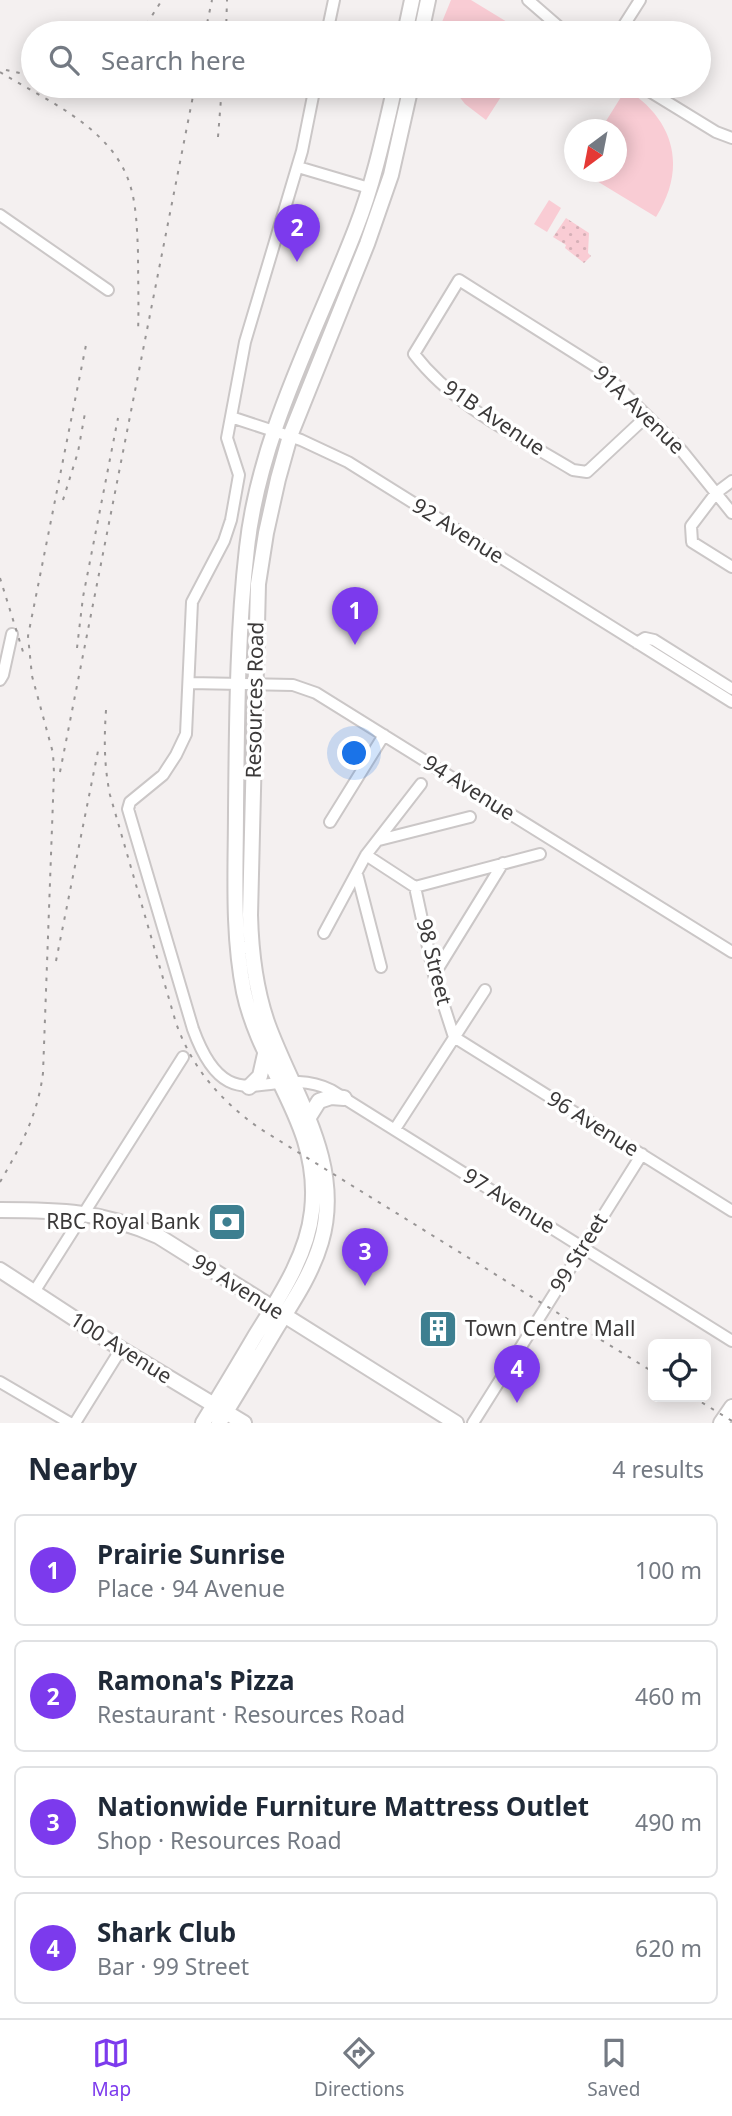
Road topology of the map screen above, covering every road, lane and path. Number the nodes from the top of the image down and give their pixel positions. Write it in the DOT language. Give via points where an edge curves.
graph roads {
  1 [pos="334,0"];
  2 [pos="412,0"];
  3 [pos="428,0"];
  4 [pos="528,0"];
  5 [pos="639,0"];
  6 [pos="330,21"];
  7 [pos="408,21"];
  8 [pos="424,21"];
  9 [pos="552,21"];
  10 [pos="626,21"];
  11 [pos="312,98"];
  12 [pos="392,98"];
  13 [pos="408,98"];
  14 [pos="661,98"];
  15 [pos="732,138"];
  16 [pos="298,167"];
  17 [pos="369,188"];
  18 [pos="0,215"];
  19 [pos="108,290"];
  20 [pos="414,354"];
  21 [pos="231,416"];
  22 [pos="647,416"];
  23 [pos="275,431"];
  24 [pos="290,436"];
  25 [pos="732,481"];
  26 [pos="716,494"];
  27 [pos="732,513"];
  28 [pos="732,566"];
  29 [pos="12,634"];
  30 [pos="637,643"];
  31 [pos="0,680"];
  32 [pos="188,683"];
  33 [pos="237,684"];
  34 [pos="257,684"];
  35 [pos="732,689"];
  36 [pos="732,702"];
  37 [pos="384,735"];
  38 [pos="421,784"];
  39 [pos="470,817"];
  40 [pos="330,822"];
  41 [pos="379,840"];
  42 [pos="540,854"];
  43 [pos="366,855"];
  44 [pos="503,863"];
  45 [pos="356,874"];
  46 [pos="415,887"];
  47 [pos="324,933"];
  48 [pos="732,952"];
  49 [pos="381,967"];
  50 [pos="434,975"];
  51 [pos="485,990"];
  52 [pos="454,1037"];
  53 [pos="265,1052"];
  54 [pos="183,1057"];
  55 [pos="287,1083"];
  56 [pos="249,1087"];
  57 [pos="344,1098"];
  58 [pos="309,1117"];
  59 [pos="395,1129"];
  60 [pos="642,1154"];
  61 [pos="0,1210"];
  62 [pos="732,1211"];
  63 [pos="85,1213"];
  64 [pos="583,1247"];
  65 [pos="0,1270"];
  66 [pos="34,1292"];
  67 [pos="278,1312"];
  68 [pos="732,1341"];
  69 [pos="121,1349"];
  70 [pos="0,1382"];
  71 [pos="732,1407"];
  72 [pos="220,1413"];
  73 [pos="73,1423"];
  74 [pos="203,1423"];
  75 [pos="244,1423"];
  76 [pos="456,1423"];
  77 [pos="473,1423"];
  78 [pos="721,1423"];
  1 -- 6 [label="street"];
  2 -- 7 [label="main road"];
  3 -- 8 [label="main road"];
  4 -- 9 [label="street"];
  5 -- 10 [label="street"];
  11 -- 16 [label="street"];
  12 -- 17 [label="main road, Resources Road"];
  13 -- 24 [label="main road, Resources Road" via="387,187"];
  14 -- 15 [label="street"];
  16 -- 17 [label="street"];
  16 -- 21 [label="street" via="250,322"];
  17 -- 23 [label="main road, Resources Road"];
  18 -- 19 [label="street"];
  20 -- 22 [label="street, 91B Avenue" via="468,406 573,470 587,472"];
  20 -- 22 [label="street, 91A Avenue" via="459,280 600,369"];
  21 -- 23 [label="street, 92 Avenue"];
  21 -- 32 [label="street" via="228,444 239,480 224,541 192,602"];
  22 -- 26 [label="street, 91A Avenue"];
  23 -- 24 [label="street, 92 Avenue"];
  23 -- 33 [label="main road, Resources Road" via="247,545"];
  24 -- 30 [label="street, 92 Avenue" via="362,471"];
  24 -- 34 [label="main road, Resources Road" via="258,584"];
  25 -- 26 [label="street"];
  26 -- 27 [label="street, 91A Avenue"];
  26 -- 28 [label="street" via="691,526 692,542"];
  29 -- 31 [label="street"];
  30 -- 35 [label="street, 92 Avenue" via="645,638 654,640"];
  30 -- 36 [label="street, 92 Avenue"];
  32 -- 33 [label="street, 94 Avenue"];
  32 -- 56 [label="street" via="182,745 163,775 128,809 197,1041 221,1075"];
  33 -- 34 [label="street, 94 Avenue"];
  33 -- 53 [label="main road, Resources Road" via="237,943 245,995"];
  34 -- 37 [label="street, 94 Avenue" via="306,688"];
  34 -- 55 [label="main road, Resources Road" via="252,953 265,1015"];
  37 -- 40 [label="street"];
  37 -- 48 [label="street, 94 Avenue"];
  38 -- 41 [label="street"];
  39 -- 41 [label="street"];
  41 -- 43 [label="street"];
  42 -- 44 [label="street"];
  43 -- 45 [label="street"];
  43 -- 46 [label="street"];
  44 -- 46 [label="street"];
  44 -- 50 [label="street"];
  45 -- 47 [label="street"];
  45 -- 49 [label="street"];
  46 -- 50 [label="street, 98 Street"];
  50 -- 52 [label="street, 98 Street"];
  51 -- 52 [label="street, 98 Street"];
  52 -- 59 [label="street, 98 Street"];
  52 -- 60 [label="street, 96 Avenue"];
  53 -- 55 [label="main road, Resources Road"];
  53 -- 56 [label="main road" via="260,1076"];
  54 -- 63 [label="street"];
  55 -- 56 [label="street, 97 Avenue"];
  55 -- 57 [label="street, 97 Avenue" via="318,1084"];
  55 -- 58 [label="main road, Resources Road"];
  55 -- 67 [label="main road, Resources Road" via="306,1137 313,1187 307,1238"];
  57 -- 58 [label="main road" via="319,1101"];
  57 -- 59 [label="street, 97 Avenue"];
  58 -- 67 [label="main road, Resources Road" via="324,1169 326,1216 316,1257"];
  59 -- 64 [label="street, 97 Avenue"];
  60 -- 62 [label="street, 96 Avenue"];
  60 -- 64 [label="street, 99 Street"];
  61 -- 63 [label="main road, 99 Avenue"];
  63 -- 66 [label="street"];
  63 -- 67 [label="main road, 99 Avenue" via="117,1219 158,1236"];
  64 -- 68 [label="street, 97 Avenue"];
  64 -- 77 [label="street, 99 Street"];
  65 -- 66 [label="main road, 100 Avenue"];
  66 -- 69 [label="main road, 100 Avenue"];
  67 -- 72 [label="main road"];
  67 -- 76 [label="main road, 99 Avenue"];
  69 -- 72 [label="main road, 100 Avenue"];
  69 -- 73 [label="street"];
  70 -- 73 [label="street"];
  71 -- 78 [label="main road"];
  72 -- 74 [label="main road"];
  72 -- 75 [label="main road, 100 Avenue"];
}
